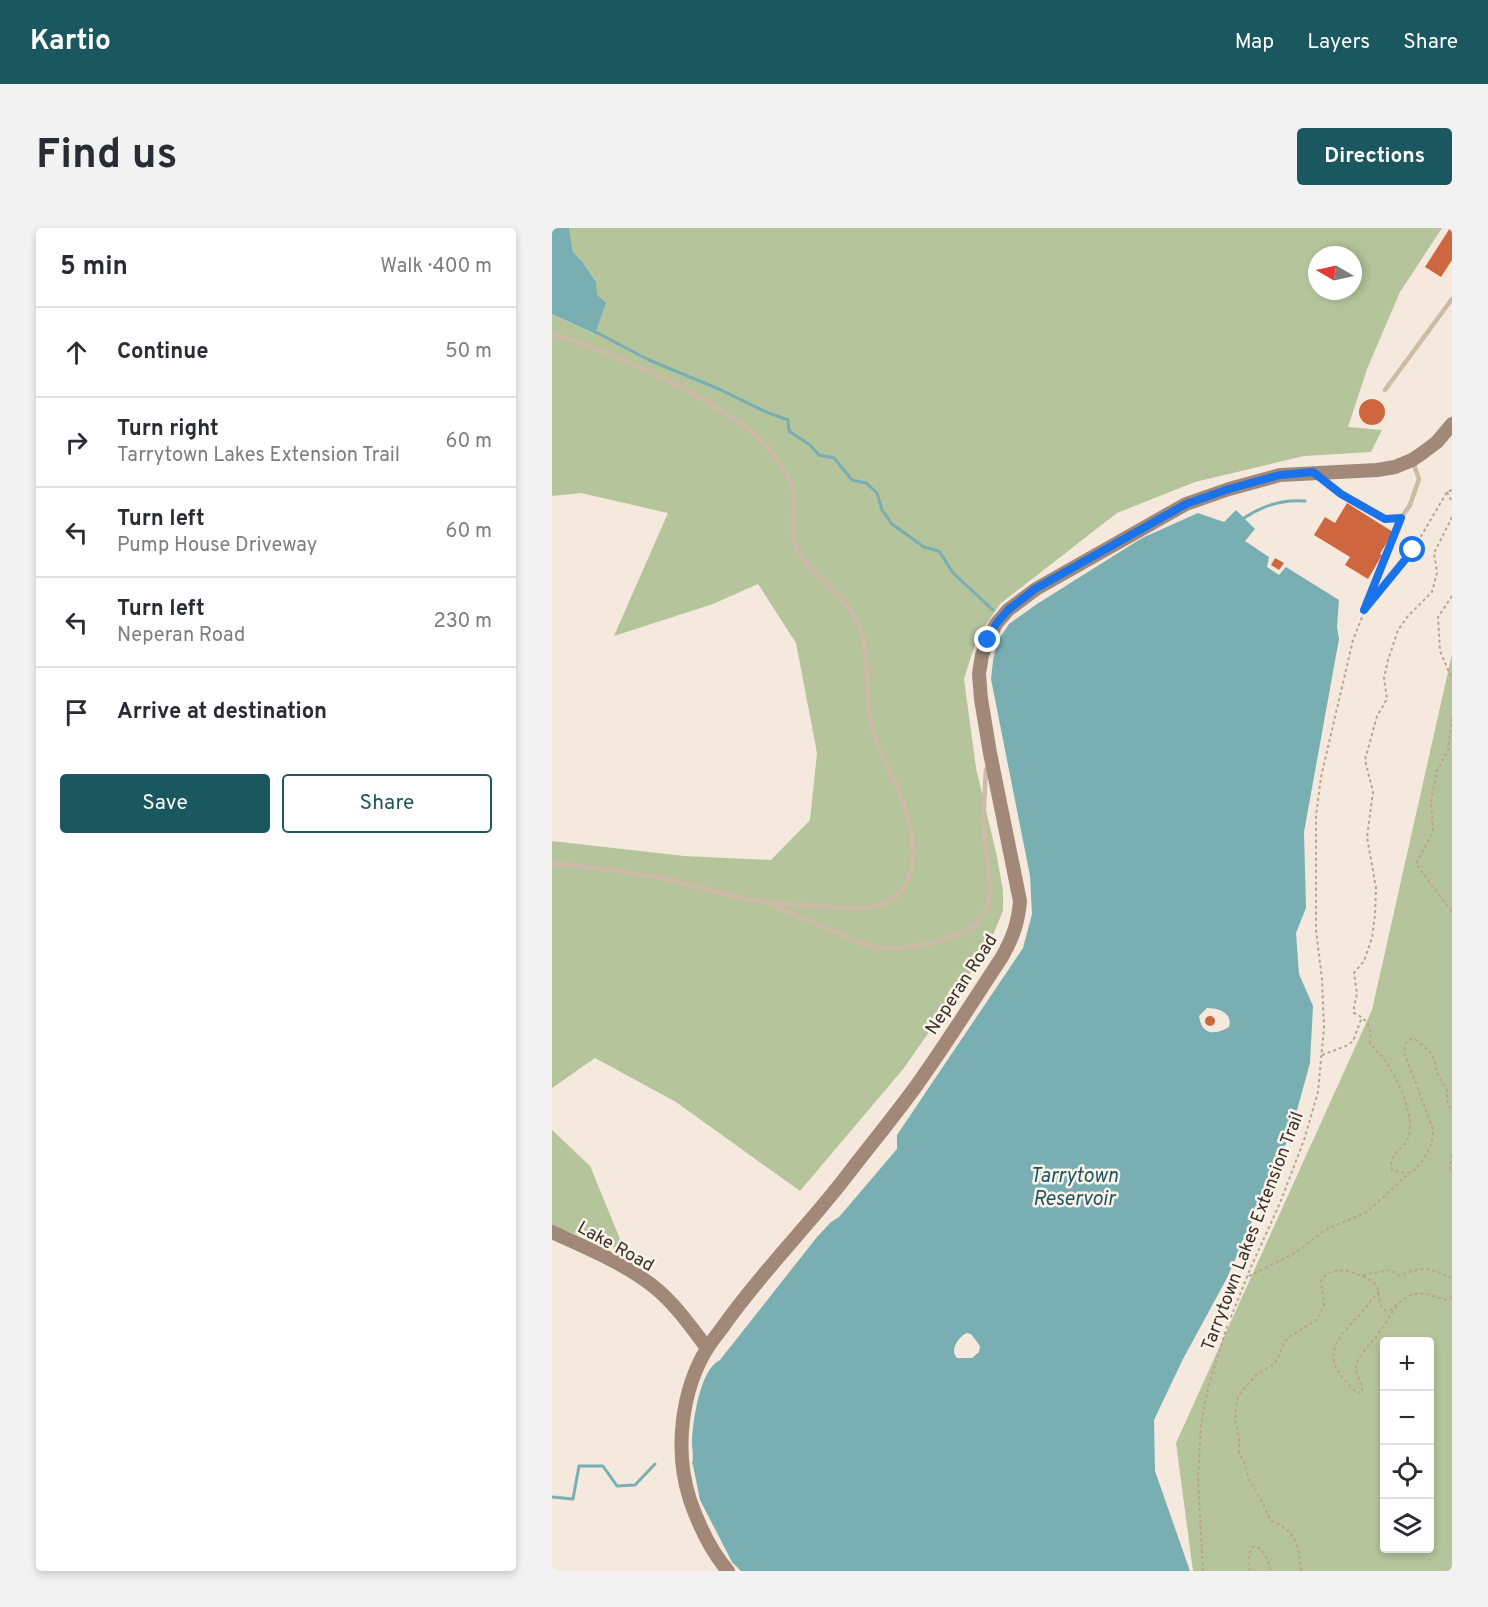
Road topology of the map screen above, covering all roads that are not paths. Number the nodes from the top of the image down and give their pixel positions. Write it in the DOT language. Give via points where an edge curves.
graph roads {
  1 [pos="1452,299"];
  2 [pos="552,334"];
  3 [pos="1385,390"];
  4 [pos="1452,424"];
  5 [pos="1412,460"];
  6 [pos="1313,472"];
  7 [pos="993,767"];
  8 [pos="552,863"];
  9 [pos="766,903"];
  10 [pos="552,1232"];
  11 [pos="707,1348"];
  12 [pos="728,1571"];
  1 -- 3 [label="lane"];
  2 -- 9 [label="lane" via="617,356 671,381 735,419 767,447 793,489 792,526 800,555 840,596 855,616 864,638 871,727 910,824 912,869 908,882 887,902 872,907"];
  4 -- 5 [label="street, Neperan Road" via="1437,442"];
  5 -- 6 [label="street, Neperan Road" via="1377,470"];
  5 -- 6 [label="lane" via="1419,479 1401,518 1385,519 1341,494"];
  6 -- 7 [label="street, Neperan Road" via="1280,475 1186,504 1035,589 1008,610 988,640 980,674"];
  7 -- 9 [label="lane" via="986,769 982,824 989,902 976,924 965,931 935,943 880,948"];
  7 -- 11 [label="street, Neperan Road" via="1020,901 1013,937 914,1089"];
  8 -- 9 [label="lane" via="666,879"];
  10 -- 11 [label="street, Lake Road" via="589,1248 658,1290"];
  11 -- 12 [label="street, Neperan Road" via="686,1403 682,1463 685,1485 705,1537"];
}
